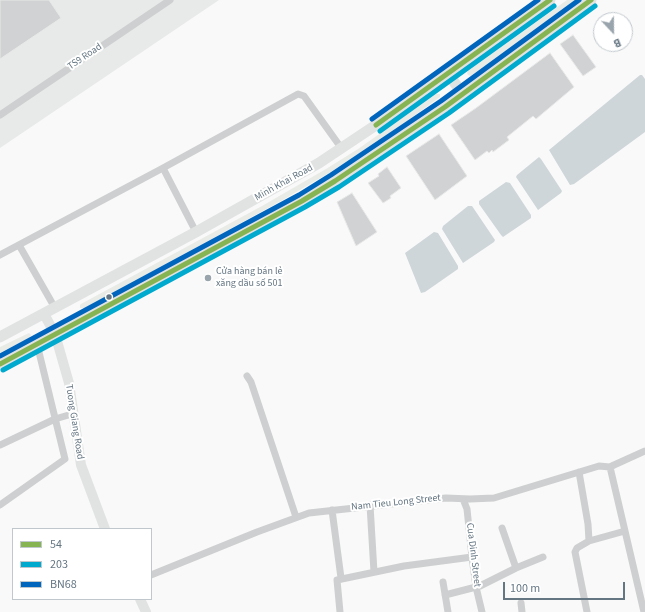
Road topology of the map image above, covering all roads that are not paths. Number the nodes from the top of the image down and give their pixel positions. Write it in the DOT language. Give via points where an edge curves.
graph roads {
  1 [pos="170,0"];
  2 [pos="550,0"];
  3 [pos="591,0"];
  4 [pos="448,74"];
  5 [pos="463,94"];
  6 [pos="0,115"];
  7 [pos="342,149"];
  8 [pos="163,168"];
  9 [pos="196,232"];
  10 [pos="19,245"];
  11 [pos="0,255"];
  12 [pos="55,308"];
  13 [pos="44,314"];
  14 [pos="55,334"];
  15 [pos="0,337"];
  16 [pos="37,344"];
  17 [pos="0,364"];
  18 [pos="247,376"];
  19 [pos="72,414"];
  20 [pos="55,418"];
  21 [pos="0,445"];
  22 [pos="645,451"];
  23 [pos="610,467"];
  24 [pos="579,472"];
  25 [pos="463,499"];
  26 [pos="0,505"];
  27 [pos="370,506"];
  28 [pos="332,510"];
  29 [pos="296,517"];
  30 [pos="105,528"];
  31 [pos="502,528"];
  32 [pos="625,531"];
  33 [pos="589,541"];
  34 [pos="472,557"];
  35 [pos="543,557"];
  36 [pos="516,568"];
  37 [pos="374,572"];
  38 [pos="152,575"];
  39 [pos="341,578"];
  40 [pos="443,582"];
  41 [pos="476,587"];
  42 [pos="445,595"];
  43 [pos="140,600"];
  44 [pos="521,603"];
  45 [pos="146,612"];
  46 [pos="340,612"];
  47 [pos="448,612"];
  48 [pos="482,612"];
  49 [pos="522,612"];
  50 [pos="587,612"];
  51 [pos="644,612"];
  1 -- 6 [label="street, TS9 Road"];
  2 -- 4 [label="main road, Minh Khai Road"];
  3 -- 5 [label="main road"];
  4 -- 5 [label="main road"];
  4 -- 7 [label="main road, Minh Khai Road"];
  5 -- 14 [label="main road" via="372,157 302,201"];
  7 -- 8 [label="street" via="304,96 298,94"];
  7 -- 9 [label="main road, Minh Khai Road"];
  8 -- 9 [label="street"];
  8 -- 10 [label="street"];
  9 -- 12 [label="main road, Minh Khai Road"];
  10 -- 11 [label="street"];
  10 -- 12 [label="street"];
  12 -- 13 [label="main road, Minh Khai Road"];
  13 -- 14 [label="main road, Tuong Giang Road"];
  13 -- 15 [label="main road, Minh Khai Road"];
  14 -- 16 [label="main road"];
  14 -- 19 [label="main road, Tuong Giang Road" via="69,383"];
  16 -- 17 [label="main road"];
  16 -- 20 [label="street"];
  18 -- 29 [label="street"];
  19 -- 20 [label="street"];
  19 -- 30 [label="main road, Tuong Giang Road" via="81,465"];
  20 -- 21 [label="street"];
  20 -- 26 [label="street" via="65,459"];
  22 -- 23 [label="street, Nam Tieu Long Street"];
  23 -- 24 [label="street, Nam Tieu Long Street" via="599,466"];
  23 -- 32 [label="street"];
  24 -- 25 [label="street, Nam Tieu Long Street" via="494,498"];
  24 -- 33 [label="street"];
  25 -- 27 [label="street, Nam Tieu Long Street" via="446,498"];
  25 -- 34 [label="street, Cua Dinh Street" via="467,509"];
  27 -- 28 [label="street, Nam Tieu Long Street"];
  27 -- 37 [label="street"];
  28 -- 29 [label="street, Nam Tieu Long Street"];
  28 -- 39 [label="street"];
  29 -- 38 [label="street, Nam Tieu Long Street"];
  31 -- 36 [label="street"];
  32 -- 33 [label="street"];
  32 -- 51 [label="street"];
  33 -- 50 [label="street" via="575,552"];
  34 -- 37 [label="street"];
  34 -- 41 [label="street, Cua Dinh Street"];
  35 -- 36 [label="street"];
  36 -- 41 [label="street"];
  37 -- 39 [label="street"];
  39 -- 46 [label="street" via="337,580"];
  40 -- 42 [label="street"];
  41 -- 42 [label="street"];
  41 -- 48 [label="street, Cua Dinh Street"];
  42 -- 47 [label="street"];
  43 -- 45 [label="main road"];
  44 -- 49 [label="street"];
}
